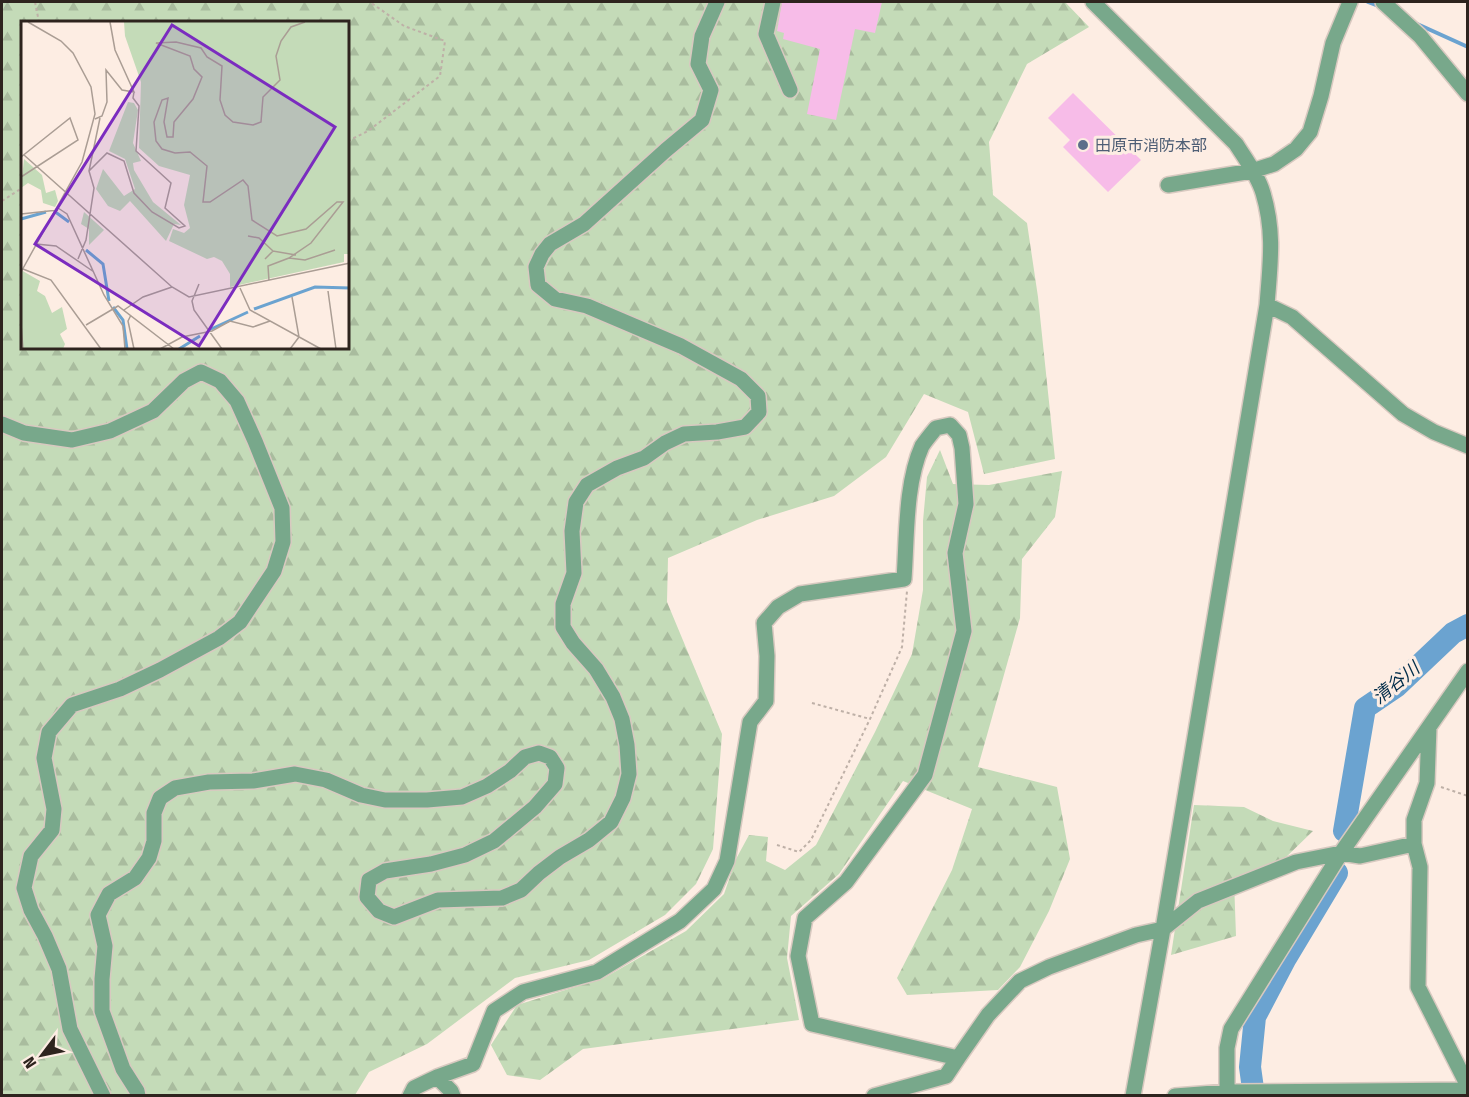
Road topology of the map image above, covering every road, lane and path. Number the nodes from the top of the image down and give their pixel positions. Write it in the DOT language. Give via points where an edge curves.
graph roads {
  1 [pos="35,2"];
  2 [pos="370,2"];
  3 [pos="717,2"];
  4 [pos="772,2"];
  5 [pos="1093,2"];
  6 [pos="1350,2"];
  7 [pos="1383,2"];
  8 [pos="39,21"];
  9 [pos="790,90"];
  10 [pos="1467,94"];
  11 [pos="350,140"];
  12 [pos="1252,171"];
  13 [pos="1168,185"];
  14 [pos="21,190"];
  15 [pos="2,201"];
  16 [pos="1267,305"];
  17 [pos="2,424"];
  18 [pos="1467,446"];
  19 [pos="904,579"];
  20 [pos="1467,671"];
  21 [pos="812,703"];
  22 [pos="870,719"];
  23 [pos="1429,727"];
  24 [pos="1427,783"];
  25 [pos="1467,796"];
  26 [pos="1414,844"];
  27 [pos="777,845"];
  28 [pos="1341,853"];
  29 [pos="1163,929"];
  30 [pos="958,1058"];
  31 [pos="437,1077"];
  32 [pos="1467,1088"];
  33 [pos="1234,1093"];
  34 [pos="103,1095"];
  35 [pos="138,1095"];
  36 [pos="410,1095"];
  37 [pos="453,1095"];
  38 [pos="874,1095"];
  39 [pos="1133,1095"];
  40 [pos="1175,1095"];
  1 -- 8 [label="path"];
  2 -- 11 [label="path" via="404,26 445,41 440,76 368,131"];
  3 -- 35 [label="street" via="702,36 698,64 711,90 702,120 584,224 550,244 536,267 538,285 555,299 587,306 681,346 741,379 758,396 759,412 745,427 684,434 665,442 644,458 587,485 576,502 572,531 574,573 562,604 563,627 596,669 622,719 629,774 611,822 560,856 521,890 502,898 438,900 394,917 379,911 367,897 369,880 385,871 465,855 494,841 535,807 555,784 557,768 550,757 539,753 525,758 487,786 462,797 384,800 295,774 175,788 160,798 154,813 154,841 148,858 135,878 109,894 98,915 105,946 102,1011 123,1069"];
  4 -- 9 [label="street" via="766,34"];
  5 -- 12 [label="street" via="1236,144"];
  6 -- 12 [label="street" via="1333,43 1310,132 1296,149 1274,164"];
  7 -- 10 [label="street" via="1420,36"];
  12 -- 13 [label="street"];
  12 -- 16 [label="street" via="1263,192 1270,223"];
  14 -- 15 [label="path"];
  16 -- 18 [label="street" via="1292,317 1403,414"];
  16 -- 29 [label="street"];
  17 -- 34 [label="street" via="24,433 72,440 110,431 153,411 184,381 201,372 220,381 237,401 282,508 283,542 274,571 240,622 160,670 72,705 49,732 44,758 54,809 52,830 31,856 24,888 59,969 70,1029"];
  19 -- 22 [label="path" via="908,592 902,647"];
  19 -- 30 [label="street" via="914,470 923,444 936,428 950,425 959,435 962,448 966,504 955,553 964,631 925,775 846,882 805,918 798,956 812,1024"];
  19 -- 31 [label="street" via="800,594 778,607 764,623 766,701 750,722 727,861 714,889 680,921 597,972 523,992 494,1011 472,1064"];
  20 -- 23 [label="street"];
  21 -- 22 [label="path"];
  22 -- 27 [label="path" via="811,840 799,852"];
  23 -- 24 [label="street"];
  23 -- 28 [label="street"];
  24 -- 25 [label="path"];
  24 -- 26 [label="street" via="1414,820"];
  26 -- 28 [label="street" via="1360,856"];
  26 -- 32 [label="street" via="1420,867 1418,987"];
  28 -- 29 [label="street" via="1296,862 1198,901"];
  28 -- 33 [label="street" via="1231,1029 1227,1048"];
  29 -- 30 [label="street" via="1136,935 1020,981 988,1015"];
  29 -- 39 [label="street"];
  30 -- 38 [label="street" via="946,1076"];
  31 -- 36 [label="street" via="414,1088"];
  31 -- 37 [label="street"];
  32 -- 33 [label="street"];
  33 -- 40 [label="street"];
}
